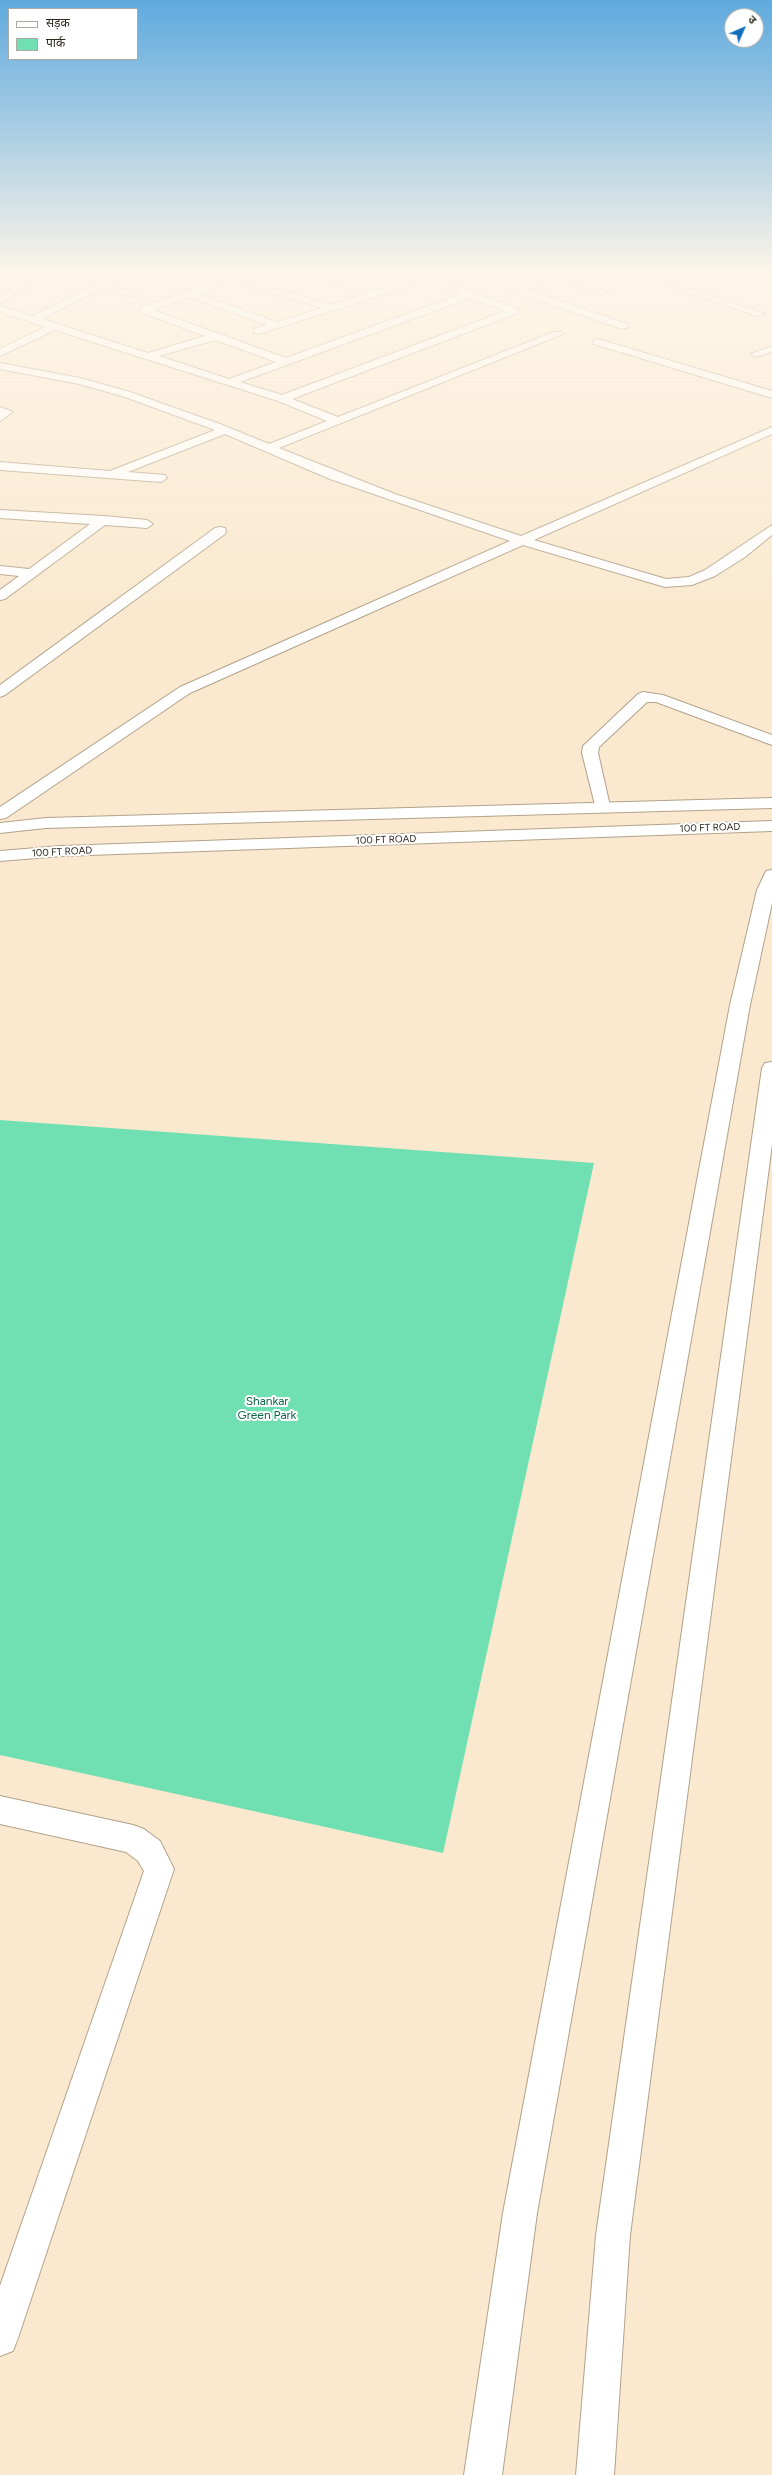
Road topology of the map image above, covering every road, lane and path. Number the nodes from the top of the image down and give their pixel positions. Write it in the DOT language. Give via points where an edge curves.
graph roads {
  1 [pos="115,390"];
  2 [pos="256,390"];
  3 [pos="305,390"];
  4 [pos="415,390"];
  5 [pos="757,390"];
  6 [pos="772,395"];
  7 [pos="282,399"];
  8 [pos="0,410"];
  9 [pos="0,418"];
  10 [pos="338,421"];
  11 [pos="224,430"];
  12 [pos="772,430"];
  13 [pos="269,448"];
  14 [pos="0,466"];
  15 [pos="109,474"];
  16 [pos="161,478"];
  17 [pos="0,514"];
  18 [pos="104,520"];
  19 [pos="147,524"];
  20 [pos="772,529"];
  21 [pos="220,531"];
  22 [pos="522,541"];
  23 [pos="766,541"];
  24 [pos="0,570"];
  25 [pos="32,572"];
  26 [pos="0,596"];
  27 [pos="0,692"];
  28 [pos="772,740"];
  29 [pos="772,803"];
  30 [pos="602,806"];
  31 [pos="0,814"];
  32 [pos="772,826"];
  33 [pos="0,828"];
  34 [pos="0,856"];
  35 [pos="772,875"];
  36 [pos="772,1068"];
  37 [pos="0,1810"];
  38 [pos="0,2338"];
  39 [pos="483,2475"];
  40 [pos="595,2475"];
  1 -- 11 [label="street"];
  2 -- 7 [label="street"];
  3 -- 7 [label="street"];
  4 -- 10 [label="street"];
  5 -- 6 [label="street"];
  7 -- 10 [label="street"];
  8 -- 9 [label="street" via="7,412"];
  10 -- 13 [label="street"];
  11 -- 13 [label="street"];
  11 -- 15 [label="street"];
  12 -- 22 [label="street"];
  13 -- 22 [label="street" via="391,498"];
  14 -- 15 [label="street"];
  15 -- 16 [label="street"];
  17 -- 18 [label="street"];
  18 -- 19 [label="street"];
  18 -- 25 [label="street"];
  20 -- 23 [label="street"];
  21 -- 27 [label="street"];
  22 -- 23 [label="street" via="665,583 692,581"];
  22 -- 31 [label="street" via="185,690"];
  24 -- 25 [label="street"];
  25 -- 26 [label="street"];
  28 -- 30 [label="street" via="658,698 643,697 591,746 590,753"];
  29 -- 30 [label="street, 100 FT ROAD"];
  30 -- 33 [label="street, 100 FT ROAD" via="54,822"];
  32 -- 34 [label="street, 100 FT ROAD"];
  35 -- 39 [label="street" via="766,890 739,1013 520,2213"];
  36 -- 40 [label="street" via="613,2235"];
  37 -- 38 [label="street" via="133,1839 149,1851 159,1869"];
}
